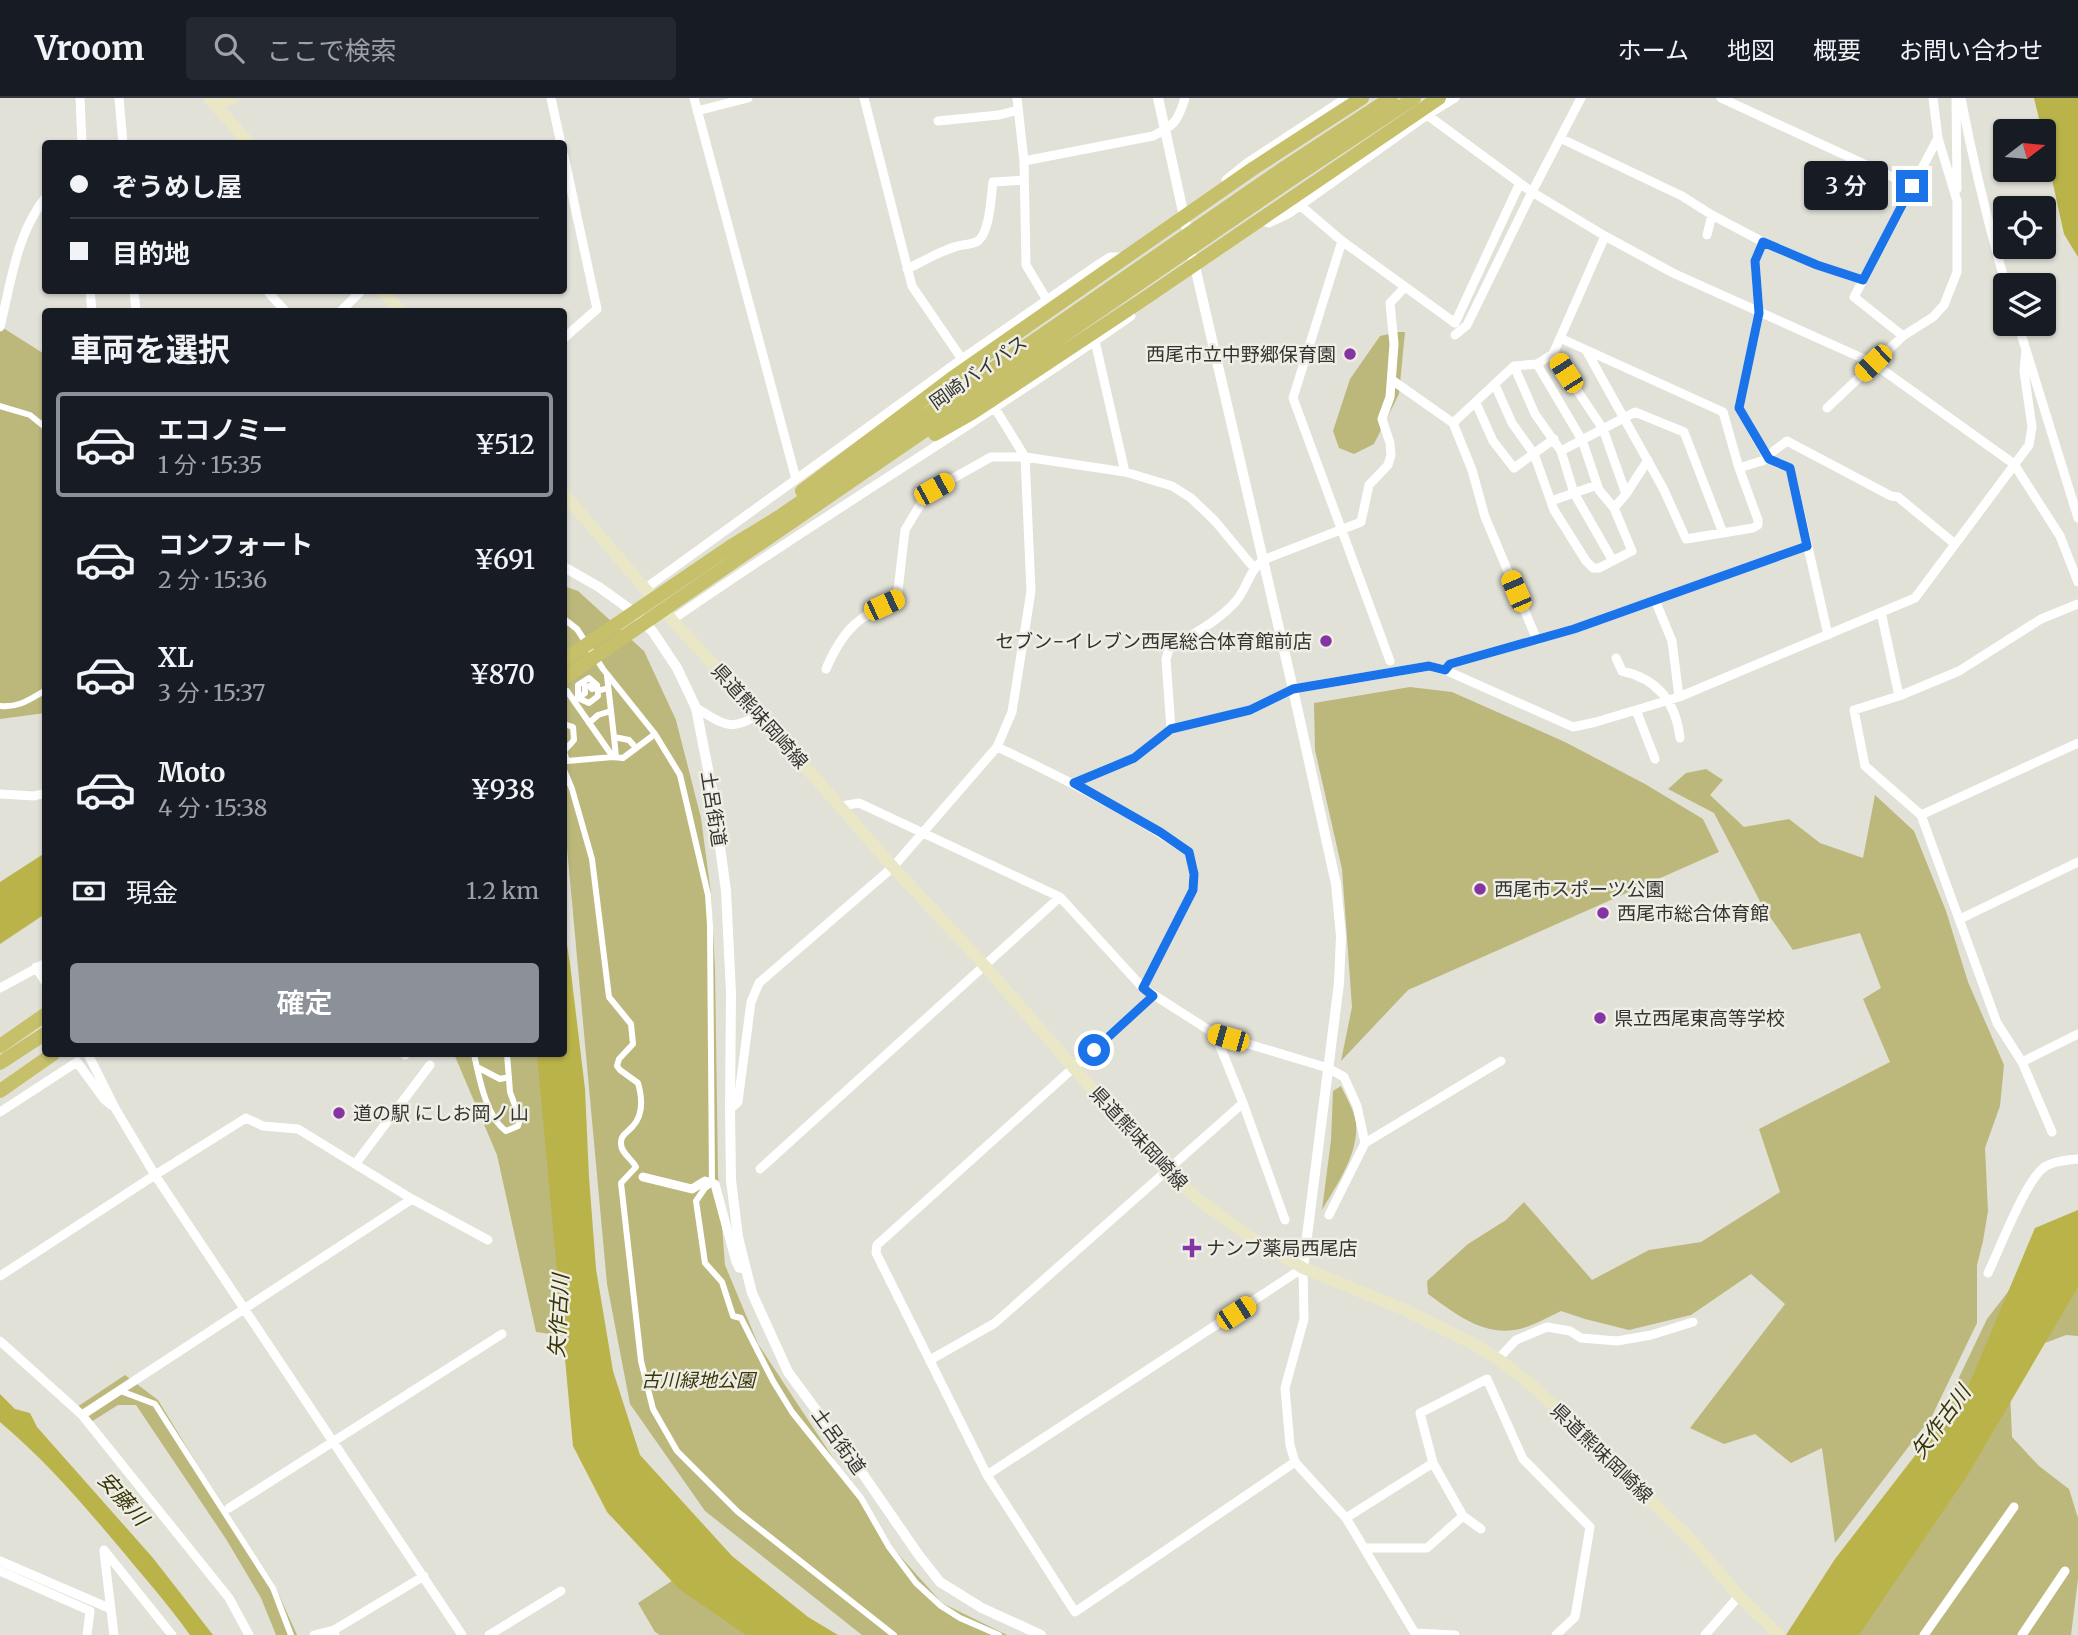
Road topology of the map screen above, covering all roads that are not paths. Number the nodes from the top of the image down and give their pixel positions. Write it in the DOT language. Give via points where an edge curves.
graph roads {
  1 [pos="80,98"];
  2 [pos="119,98"];
  3 [pos="232,98"];
  4 [pos="551,98"];
  5 [pos="694,98"];
  6 [pos="748,98"];
  7 [pos="864,98"];
  8 [pos="1017,98"];
  9 [pos="1158,98"];
  10 [pos="1185,98"];
  11 [pos="1346,98"];
  12 [pos="1362,98"];
  13 [pos="1391,98"];
  14 [pos="1404,98"];
  15 [pos="1414,98"];
  16 [pos="1439,98"];
  17 [pos="1455,98"];
  18 [pos="1581,98"];
  19 [pos="1721,98"];
  20 [pos="1933,98"];
  21 [pos="1958,98"];
  22 [pos="211,101"];
  23 [pos="1018,110"];
  24 [pos="697,111"];
  25 [pos="1427,115"];
  26 [pos="938,121"];
  27 [pos="1165,130"];
  28 [pos="1560,138"];
  29 [pos="1938,138"];
  30 [pos="82,140"];
  31 [pos="123,140"];
  32 [pos="246,140"];
  33 [pos="560,140"];
  34 [pos="1024,161"];
  35 [pos="567,170"];
  36 [pos="1024,180"];
  37 [pos="1520,183"];
  38 [pos="1912,186"];
  39 [pos="1532,192"];
  40 [pos="1214,196"];
  41 [pos="1957,201"];
  42 [pos="42,202"];
  43 [pos="1301,206"];
  44 [pos="1712,215"];
  45 [pos="1185,216"];
  46 [pos="1258,220"];
  47 [pos="1707,234"];
  48 [pos="1605,236"];
  49 [pos="1342,241"];
  50 [pos="1763,242"];
  51 [pos="1120,261"];
  52 [pos="1194,264"];
  53 [pos="907,269"];
  54 [pos="2002,273"];
  55 [pos="1863,280"];
  56 [pos="1166,284"];
  57 [pos="1405,287"];
  58 [pos="270,294"];
  59 [pos="358,294"];
  60 [pos="385,294"];
  61 [pos="1047,300"];
  62 [pos="282,308"];
  63 [pos="344,308"];
  64 [pos="398,308"];
  65 [pos="1759,313"];
  66 [pos="0,327"];
  67 [pos="567,335"];
  68 [pos="1455,335"];
  69 [pos="1903,336"];
  70 [pos="2022,336"];
  71 [pos="1560,338"];
  72 [pos="1094,341"];
  73 [pos="1586,350"];
  74 [pos="2026,351"];
  75 [pos="1553,354"];
  76 [pos="962,359"];
  77 [pos="1873,363"];
  78 [pos="1536,364"];
  79 [pos="1514,366"];
  80 [pos="1392,380"];
  81 [pos="1495,385"];
  82 [pos="1476,402"];
  83 [pos="0,406"];
  84 [pos="995,408"];
  85 [pos="1827,408"];
  86 [pos="1624,418"];
  87 [pos="1453,423"];
  88 [pos="42,425"];
  89 [pos="1603,429"];
  90 [pos="1554,439"];
  91 [pos="1583,440"];
  92 [pos="1561,451"];
  93 [pos="1534,454"];
  94 [pos="1026,457"];
  95 [pos="1768,457"];
  96 [pos="1648,460"];
  97 [pos="2014,464"];
  98 [pos="1740,468"];
  99 [pos="1125,472"];
  100 [pos="796,479"];
  101 [pos="1597,485"];
  102 [pos="1574,493"];
  103 [pos="1626,494"];
  104 [pos="567,499"];
  105 [pos="1551,501"];
  106 [pos="818,505"];
  107 [pos="1614,508"];
  108 [pos="779,517"];
  109 [pos="2078,518"];
  110 [pos="1341,530"];
  111 [pos="1723,533"];
  112 [pos="1955,544"];
  113 [pos="1807,546"];
  114 [pos="1613,561"];
  115 [pos="1258,564"];
  116 [pos="567,569"];
  117 [pos="2078,582"];
  118 [pos="646,588"];
  119 [pos="1656,600"];
  120 [pos="2078,604"];
  121 [pos="1881,612"];
  122 [pos="672,620"];
  123 [pos="567,622"];
  124 [pos="1828,635"];
  125 [pos="1537,640"];
  126 [pos="567,658"];
  127 [pos="1616,658"];
  128 [pos="1390,661"];
  129 [pos="826,669"];
  130 [pos="1445,670"];
  131 [pos="607,674"];
  132 [pos="567,683"];
  133 [pos="567,687"];
  134 [pos="608,688"];
  135 [pos="596,689"];
  136 [pos="1293,689"];
  137 [pos="42,692"];
  138 [pos="1679,696"];
  139 [pos="1899,696"];
  140 [pos="576,699"];
  141 [pos="1668,700"];
  142 [pos="0,706"];
  143 [pos="696,708"];
  144 [pos="1636,710"];
  145 [pos="611,711"];
  146 [pos="759,714"];
  147 [pos="589,723"];
  148 [pos="567,725"];
  149 [pos="1171,729"];
  150 [pos="655,734"];
  151 [pos="614,737"];
  152 [pos="1680,738"];
  153 [pos="2078,743"];
  154 [pos="997,747"];
  155 [pos="567,748"];
  156 [pos="636,748"];
  157 [pos="614,757"];
  158 [pos="1655,759"];
  159 [pos="567,761"];
  160 [pos="567,777"];
  161 [pos="1074,783"];
  162 [pos="0,794"];
  163 [pos="42,794"];
  164 [pos="841,806"];
  165 [pos="1922,815"];
  166 [pos="923,834"];
  167 [pos="2078,862"];
  168 [pos="893,866"];
  169 [pos="1060,897"];
  170 [pos="1959,919"];
  171 [pos="42,964"];
  172 [pos="984,965"];
  173 [pos="36,967"];
  174 [pos="42,977"];
  175 [pos="0,988"];
  176 [pos="1143,988"];
  177 [pos="1153,996"];
  178 [pos="42,1008"];
  179 [pos="42,1017"];
  180 [pos="0,1033"];
  181 [pos="1215,1034"];
  182 [pos="2078,1034"];
  183 [pos="42,1036"];
  184 [pos="0,1046"];
  185 [pos="49,1057"];
  186 [pos="90,1057"];
  187 [pos="475,1057"];
  188 [pos="507,1057"];
  189 [pos="1501,1060"];
  190 [pos="2022,1062"];
  191 [pos="0,1063"];
  192 [pos="430,1065"];
  193 [pos="477,1067"];
  194 [pos="1074,1068"];
  195 [pos="1328,1068"];
  196 [pos="509,1077"];
  197 [pos="0,1091"];
  198 [pos="1243,1103"];
  199 [pos="115,1108"];
  200 [pos="730,1109"];
  201 [pos="0,1112"];
  202 [pos="2052,1132"];
  203 [pos="1365,1143"];
  204 [pos="2078,1159"];
  205 [pos="356,1163"];
  206 [pos="760,1169"];
  207 [pos="1167,1171"];
  208 [pos="155,1174"];
  209 [pos="643,1177"];
  210 [pos="712,1182"];
  211 [pos="412,1199"];
  212 [pos="1329,1215"];
  213 [pos="1285,1220"];
  214 [pos="488,1240"];
  215 [pos="1303,1268"];
  216 [pos="746,1269"];
  217 [pos="1988,1273"];
  218 [pos="0,1276"];
  219 [pos="245,1307"];
  220 [pos="1693,1322"];
  221 [pos="502,1334"];
  222 [pos="0,1341"];
  223 [pos="1498,1359"];
  224 [pos="930,1360"];
  225 [pos="118,1390"];
  226 [pos="82,1415"];
  227 [pos="334,1442"];
  228 [pos="1295,1462"];
  229 [pos="1433,1464"];
  230 [pos="987,1475"];
  231 [pos="2014,1507"];
  232 [pos="229,1508"];
  233 [pos="1463,1516"];
  234 [pos="1346,1518"];
  235 [pos="1480,1529"];
  236 [pos="1365,1548"];
  237 [pos="1,1568"];
  238 [pos="2065,1571"];
  239 [pos="424,1576"];
  240 [pos="561,1591"];
  241 [pos="1739,1596"];
  242 [pos="111,1612"];
  243 [pos="334,1633"];
  244 [pos="1415,1634"];
  245 [pos="87,1635"];
  246 [pos="114,1635"];
  247 [pos="172,1635"];
  248 [pos="249,1635"];
  249 [pos="291,1635"];
  250 [pos="314,1635"];
  251 [pos="462,1635"];
  252 [pos="489,1635"];
  253 [pos="894,1635"];
  254 [pos="999,1635"];
  255 [pos="1041,1635"];
  256 [pos="1455,1635"];
  257 [pos="1556,1635"];
  258 [pos="1705,1635"];
  259 [pos="1779,1635"];
  260 [pos="1924,1635"];
  261 [pos="2022,1635"];
  1 -- 30 [label="street"];
  2 -- 31 [label="street"];
  3 -- 22 [label="main road"];
  4 -- 33 [label="street"];
  5 -- 24 [label="street"];
  6 -- 24 [label="street"];
  7 -- 53 [label="street"];
  8 -- 23 [label="street"];
  9 -- 27 [label="street"];
  10 -- 27 [label="street" via="1180,117"];
  11 -- 40 [label="street" via="1247,163"];
  12 -- 40 [label="highway"];
  13 -- 108 [label="highway, 岡崎バイパス"];
  14 -- 25 [label="street"];
  15 -- 106 [label="highway, 岡崎バイパス"];
  16 -- 46 [label="highway"];
  17 -- 25 [label="street"];
  18 -- 28 [label="street"];
  19 -- 38 [label="street"];
  20 -- 29 [label="street"];
  21 -- 41 [label="street"];
  21 -- 54 [label="street"];
  22 -- 32 [label="main road"];
  23 -- 26 [label="street"];
  23 -- 34 [label="street"];
  24 -- 100 [label="street"];
  25 -- 37 [label="street"];
  25 -- 43 [label="street"];
  27 -- 34 [label="street"];
  27 -- 45 [label="street"];
  28 -- 39 [label="street"];
  28 -- 44 [label="street"];
  29 -- 38 [label="street"];
  29 -- 41 [label="street"];
  34 -- 36 [label="street"];
  35 -- 67 [label="street" via="597,309"];
  36 -- 53 [label="street" via="993,182 980,240"];
  36 -- 61 [label="street" via="1026,265"];
  37 -- 39 [label="street"];
  37 -- 57 [label="street" via="1455,323"];
  38 -- 55 [label="street"];
  39 -- 48 [label="street"];
  39 -- 68 [label="street" via="1467,325"];
  40 -- 45 [label="highway"];
  41 -- 69 [label="street" via="1957,272 1944,305"];
  42 -- 66 [label="street" via="15,261"];
  43 -- 46 [label="street" via="1269,223"];
  43 -- 49 [label="street"];
  44 -- 47 [label="street"];
  44 -- 50 [label="street"];
  45 -- 51 [label="highway"];
  45 -- 52 [label="street"];
  46 -- 52 [label="highway"];
  48 -- 65 [label="street"];
  48 -- 71 [label="street"];
  49 -- 57 [label="street"];
  49 -- 110 [label="street" via="1293,398"];
  50 -- 55 [label="street"];
  50 -- 65 [label="street" via="1755,261"];
  51 -- 61 [label="street" via="1110,257"];
  51 -- 108 [label="highway" via="803,489"];
  52 -- 56 [label="highway"];
  52 -- 115 [label="street"];
  53 -- 76 [label="street" via="912,286"];
  55 -- 69 [label="street" via="1854,297"];
  56 -- 72 [label="street" via="1157,298"];
  56 -- 106 [label="highway" via="972,413"];
  57 -- 80 [label="street" via="1390,303"];
  58 -- 62 [label="street"];
  59 -- 63 [label="street"];
  60 -- 64 [label="main road"];
  61 -- 76 [label="street"];
  65 -- 77 [label="street"];
  65 -- 95 [label="street" via="1739,408"];
  69 -- 77 [label="street"];
  70 -- 74 [label="street"];
  71 -- 73 [label="street"];
  71 -- 75 [label="street"];
  72 -- 84 [label="street"];
  72 -- 99 [label="street"];
  73 -- 86 [label="street"];
  73 -- 98 [label="street" via="1723,412"];
  74 -- 97 [label="street" via="2024,371 2032,427 2029,445"];
  74 -- 109 [label="street"];
  75 -- 78 [label="street"];
  75 -- 89 [label="street"];
  76 -- 84 [label="street"];
  76 -- 100 [label="street"];
  77 -- 85 [label="street"];
  77 -- 97 [label="street"];
  78 -- 79 [label="street"];
  78 -- 91 [label="street"];
  79 -- 81 [label="street"];
  79 -- 90 [label="street" via="1535,414"];
  80 -- 87 [label="street"];
  80 -- 110 [label="street" via="1382,419 1390,443 1388,465 1369,485 1361,522"];
  81 -- 82 [label="street"];
  81 -- 93 [label="street" via="1512,423"];
  82 -- 87 [label="street"];
  82 -- 93 [label="street" via="1493,441 1514,468"];
  83 -- 88 [label="street" via="30,415"];
  84 -- 94 [label="street"];
  84 -- 122 [label="street"];
  86 -- 89 [label="street"];
  86 -- 96 [label="street"];
  86 -- 111 [label="street" via="1635,412 1684,432"];
  87 -- 125 [label="street" via="1485,517"];
  89 -- 91 [label="street"];
  89 -- 103 [label="street"];
  90 -- 92 [label="street"];
  90 -- 93 [label="street"];
  91 -- 92 [label="street"];
  91 -- 101 [label="street"];
  92 -- 102 [label="street"];
  93 -- 105 [label="street"];
  94 -- 99 [label="street"];
  94 -- 129 [label="street" via="991,457 934,489 905,530 897,598 847,631"];
  94 -- 154 [label="street" via="1031,591 1013,712"];
  95 -- 98 [label="street"];
  95 -- 112 [label="street" via="1787,440 1898,497"];
  95 -- 113 [label="street" via="1790,468"];
  96 -- 103 [label="street"];
  96 -- 111 [label="street" via="1686,539"];
  97 -- 112 [label="street"];
  97 -- 117 [label="street" via="2060,536"];
  98 -- 111 [label="street" via="1758,525"];
  99 -- 115 [label="street" via="1172,486 1191,498"];
  100 -- 118 [label="street"];
  101 -- 102 [label="street"];
  101 -- 107 [label="street"];
  102 -- 105 [label="street"];
  102 -- 114 [label="street"];
  103 -- 107 [label="street"];
  104 -- 118 [label="main road, 県道熊味岡崎線"];
  105 -- 114 [label="street" via="1593,568"];
  106 -- 132 [label="highway, 岡崎バイパス"];
  107 -- 114 [label="street" via="1632,551"];
  108 -- 126 [label="highway, 岡崎バイパス"];
  110 -- 115 [label="street"];
  110 -- 128 [label="street"];
  112 -- 121 [label="street" via="1915,598"];
  113 -- 119 [label="street"];
  113 -- 124 [label="street"];
  115 -- 136 [label="street"];
  115 -- 149 [label="street" via="1223,614 1169,649"];
  116 -- 143 [label="street, 土呂街道" via="599,587 653,632"];
  118 -- 122 [label="main road, 県道熊味岡崎線"];
  119 -- 125 [label="street"];
  119 -- 138 [label="street" via="1672,641"];
  120 -- 139 [label="street" via="2040,619 1959,671"];
  121 -- 124 [label="street"];
  121 -- 139 [label="street"];
  122 -- 146 [label="main road, 県道熊味岡崎線"];
  123 -- 131 [label="street" via="577,629"];
  124 -- 138 [label="street"];
  125 -- 130 [label="street" via="1450,664"];
  127 -- 141 [label="street" via="1622,671 1659,688"];
  130 -- 136 [label="street" via="1429,666"];
  130 -- 144 [label="street" via="1573,727"];
  131 -- 134 [label="street"];
  131 -- 150 [label="street"];
  133 -- 140 [label="street"];
  134 -- 135 [label="street"];
  134 -- 145 [label="street"];
  135 -- 140 [label="street" via="585,687"];
  135 -- 140 [label="street" via="598,696 589,703"];
  135 -- 140 [label="street" via="589,678 578,685"];
  136 -- 149 [label="street" via="1250,710"];
  136 -- 195 [label="street" via="1336,884 1341,936"];
  137 -- 142 [label="street" via="21,705"];
  138 -- 141 [label="street"];
  139 -- 165 [label="street" via="1854,710 1866,766"];
  140 -- 147 [label="street"];
  141 -- 144 [label="street"];
  141 -- 152 [label="street"];
  143 -- 146 [label="street" via="723,724 742,726"];
  143 -- 200 [label="street, 土呂街道" via="726,891"];
  144 -- 158 [label="street"];
  145 -- 147 [label="street"];
  145 -- 151 [label="street"];
  146 -- 164 [label="main road, 県道熊味岡崎線"];
  147 -- 157 [label="street"];
  148 -- 155 [label="street" via="573,727 574,740"];
  149 -- 161 [label="street" via="1134,758"];
  150 -- 156 [label="street"];
  150 -- 210 [label="street" via="680,775 708,895"];
  151 -- 156 [label="street" via="629,740"];
  151 -- 157 [label="street"];
  153 -- 165 [label="street"];
  154 -- 161 [label="street"];
  154 -- 166 [label="street"];
  156 -- 157 [label="street" via="623,758"];
  157 -- 159 [label="street"];
  160 -- 253 [label="street" via="592,859 609,997 631,1024 633,1035 633,1044 617,1066 638,1083 641,1108 621,1142 636,1167 621,1183 641,1361 653,1409 677,1451 738,1512"];
  161 -- 176 [label="street" via="1189,852 1193,890"];
  162 -- 163 [label="street"];
  164 -- 166 [label="street" via="859,803"];
  164 -- 168 [label="main road, 県道熊味岡崎線"];
  165 -- 170 [label="street"];
  166 -- 168 [label="street"];
  166 -- 169 [label="street"];
  167 -- 170 [label="street"];
  168 -- 172 [label="main road, 県道熊味岡崎線"];
  168 -- 200 [label="street" via="760,983 751,1002 738,1102"];
  169 -- 172 [label="street"];
  169 -- 176 [label="street"];
  170 -- 190 [label="street" via="1997,1023"];
  171 -- 173 [label="street"];
  172 -- 194 [label="main road, 県道熊味岡崎線"];
  172 -- 206 [label="street"];
  173 -- 174 [label="street"];
  173 -- 175 [label="street"];
  176 -- 177 [label="street"];
  177 -- 181 [label="street"];
  177 -- 194 [label="street"];
  178 -- 180 [label="highway"];
  179 -- 184 [label="highway"];
  181 -- 195 [label="street"];
  181 -- 198 [label="street"];
  182 -- 190 [label="street"];
  183 -- 191 [label="highway"];
  185 -- 197 [label="highway"];
  186 -- 199 [label="street"];
  187 -- 193 [label="street"];
  188 -- 196 [label="street"];
  189 -- 203 [label="street"];
  190 -- 202 [label="street"];
  192 -- 205 [label="street"];
  193 -- 196 [label="street" via="500,1079"];
  193 -- 196 [label="street" via="498,1125 506,1131 518,1126 520,1119"];
  194 -- 207 [label="main road, 県道熊味岡崎線"];
  194 -- 224 [label="street" via="877,1245 876,1253"];
  195 -- 203 [label="street" via="1344,1077 1357,1106"];
  195 -- 215 [label="street"];
  198 -- 207 [label="street"];
  198 -- 213 [label="street"];
  199 -- 201 [label="street" via="77,1062"];
  199 -- 208 [label="street"];
  200 -- 216 [label="street, 土呂街道" via="731,1180"];
  203 -- 212 [label="street"];
  204 -- 217 [label="street" via="2043,1167 2027,1188"];
  205 -- 208 [label="street" via="298,1129 264,1126 246,1118"];
  205 -- 211 [label="street"];
  207 -- 215 [label="main road, 県道熊味岡崎線" via="1250,1237"];
  207 -- 224 [label="street" via="995,1324"];
  208 -- 218 [label="street"];
  208 -- 219 [label="street"];
  209 -- 210 [label="street" via="692,1189"];
  210 -- 216 [label="street" via="736,1262"];
  210 -- 254 [label="street" via="696,1201 705,1263 722,1282 733,1316 741,1318 772,1381 862,1497 889,1547 916,1583 951,1612"];
  211 -- 214 [label="street"];
  211 -- 219 [label="street"];
  215 -- 223 [label="main road, 県道熊味岡崎線" via="1403,1309"];
  215 -- 228 [label="street" via="1304,1319 1284,1388"];
  215 -- 230 [label="street"];
  216 -- 255 [label="street, 土呂街道" via="752,1293 788,1372 940,1582 982,1608"];
  219 -- 225 [label="street"];
  219 -- 227 [label="street"];
  220 -- 223 [label="street" via="1616,1341 1581,1338 1547,1327 1516,1339"];
  221 -- 227 [label="street"];
  222 -- 226 [label="street"];
  223 -- 241 [label="main road, 県道熊味岡崎線" via="1533,1386 1692,1541"];
  224 -- 230 [label="street"];
  225 -- 226 [label="street"];
  225 -- 249 [label="street" via="155,1404 273,1588"];
  226 -- 248 [label="street" via="229,1598"];
  227 -- 232 [label="street"];
  227 -- 239 [label="street"];
  228 -- 230 [label="street" via="1075,1612"];
  228 -- 234 [label="street"];
  229 -- 233 [label="street"];
  229 -- 234 [label="street"];
  229 -- 257 [label="street" via="1419,1413 1487,1379 1523,1459 1590,1527 1575,1618"];
  231 -- 260 [label="street"];
  233 -- 235 [label="street"];
  233 -- 236 [label="street" via="1427,1548"];
  234 -- 236 [label="street"];
  236 -- 244 [label="street"];
  237 -- 242 [label="street"];
  237 -- 245 [label="street" via="90,1611"];
  238 -- 261 [label="street"];
  239 -- 243 [label="street"];
  239 -- 251 [label="street"];
  240 -- 252 [label="street"];
  241 -- 258 [label="street"];
  241 -- 259 [label="main road, 県道熊味岡崎線"];
  242 -- 246 [label="street"];
  242 -- 247 [label="street" via="104,1550"];
  243 -- 250 [label="street"];
  244 -- 256 [label="street"];
}
